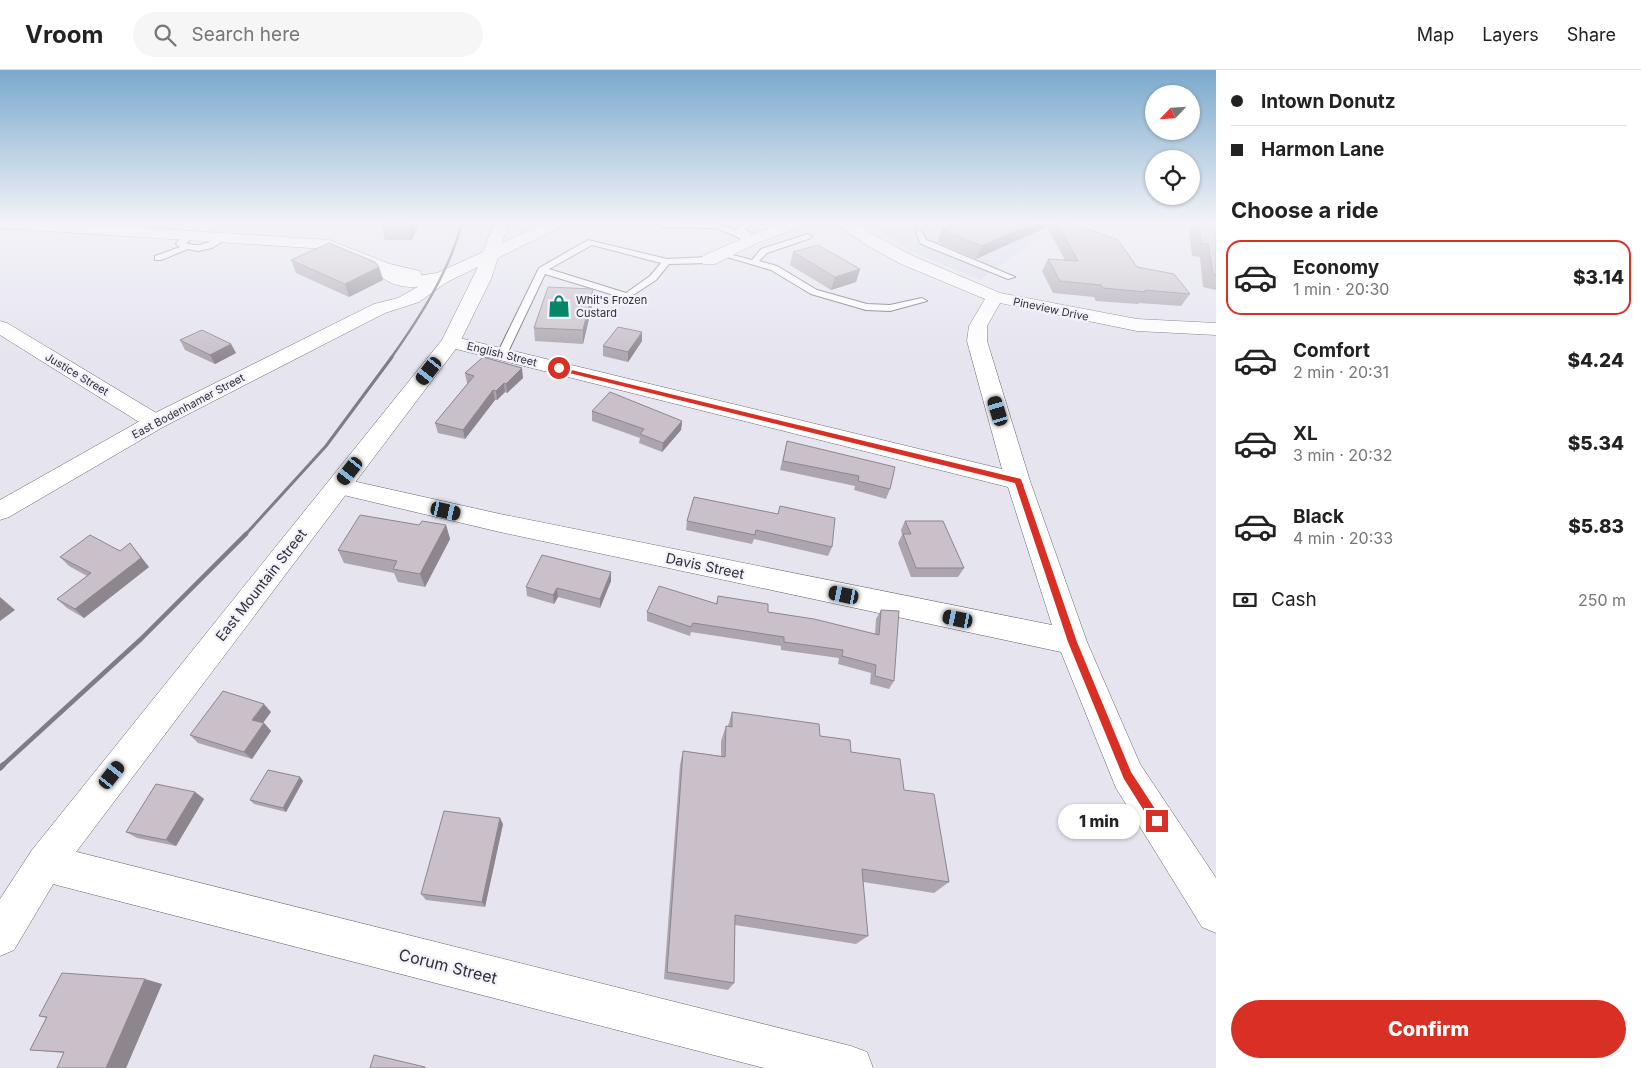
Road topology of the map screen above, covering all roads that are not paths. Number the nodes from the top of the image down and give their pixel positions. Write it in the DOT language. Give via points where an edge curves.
graph roads {
  1 [pos="386,270"];
  2 [pos="459,270"];
  3 [pos="484,270"];
  4 [pos="542,270"];
  5 [pos="660,270"];
  6 [pos="777,270"];
  7 [pos="941,270"];
  8 [pos="973,270"];
  9 [pos="441,278"];
  10 [pos="415,282"];
  11 [pos="1003,287"];
  12 [pos="922,301"];
  13 [pos="380,308"];
  14 [pos="0,327"];
  15 [pos="1216,329"];
  16 [pos="451,342"];
  17 [pos="502,354"];
  18 [pos="155,422"];
  19 [pos="1018,481"];
  20 [pos="339,486"];
  21 [pos="0,511"];
  22 [pos="1072,642"];
  23 [pos="45,863"];
  24 [pos="1216,913"];
  25 [pos="0,936"];
  26 [pos="851,1068"];
  1 -- 10 [label="street" via="388,274"];
  2 -- 9 [label="street, East Bodenhamer Street"];
  3 -- 16 [label="street, East Mountain Street"];
  4 -- 5 [label="lane" via="627,296"];
  4 -- 17 [label="lane"];
  6 -- 12 [label="lane" via="814,292 866,307 890,308"];
  7 -- 11 [label="street, Pineview Drive"];
  8 -- 11 [label="lane"];
  9 -- 10 [label="street, East Bodenhamer Street"];
  9 -- 13 [label="street, East Bodenhamer Street" via="427,290 398,305"];
  10 -- 13 [label="street, East Bodenhamer Street" via="382,298"];
  11 -- 15 [label="street, Pineview Drive" via="1137,325"];
  11 -- 19 [label="street" via="978,326 977,341"];
  13 -- 18 [label="street, East Bodenhamer Street"];
  14 -- 18 [label="street, Justice Street"];
  16 -- 17 [label="street, English Street"];
  16 -- 20 [label="street, East Mountain Street"];
  17 -- 19 [label="street, English Street"];
  18 -- 21 [label="street, East Bodenhamer Street"];
  19 -- 22 [label="street"];
  20 -- 22 [label="street, Davis Street" via="500,524"];
  20 -- 23 [label="street, East Mountain Street"];
  22 -- 24 [label="street" via="1128,776"];
  23 -- 25 [label="street, East Mountain Street"];
  23 -- 26 [label="street, Corum Street"];
}
